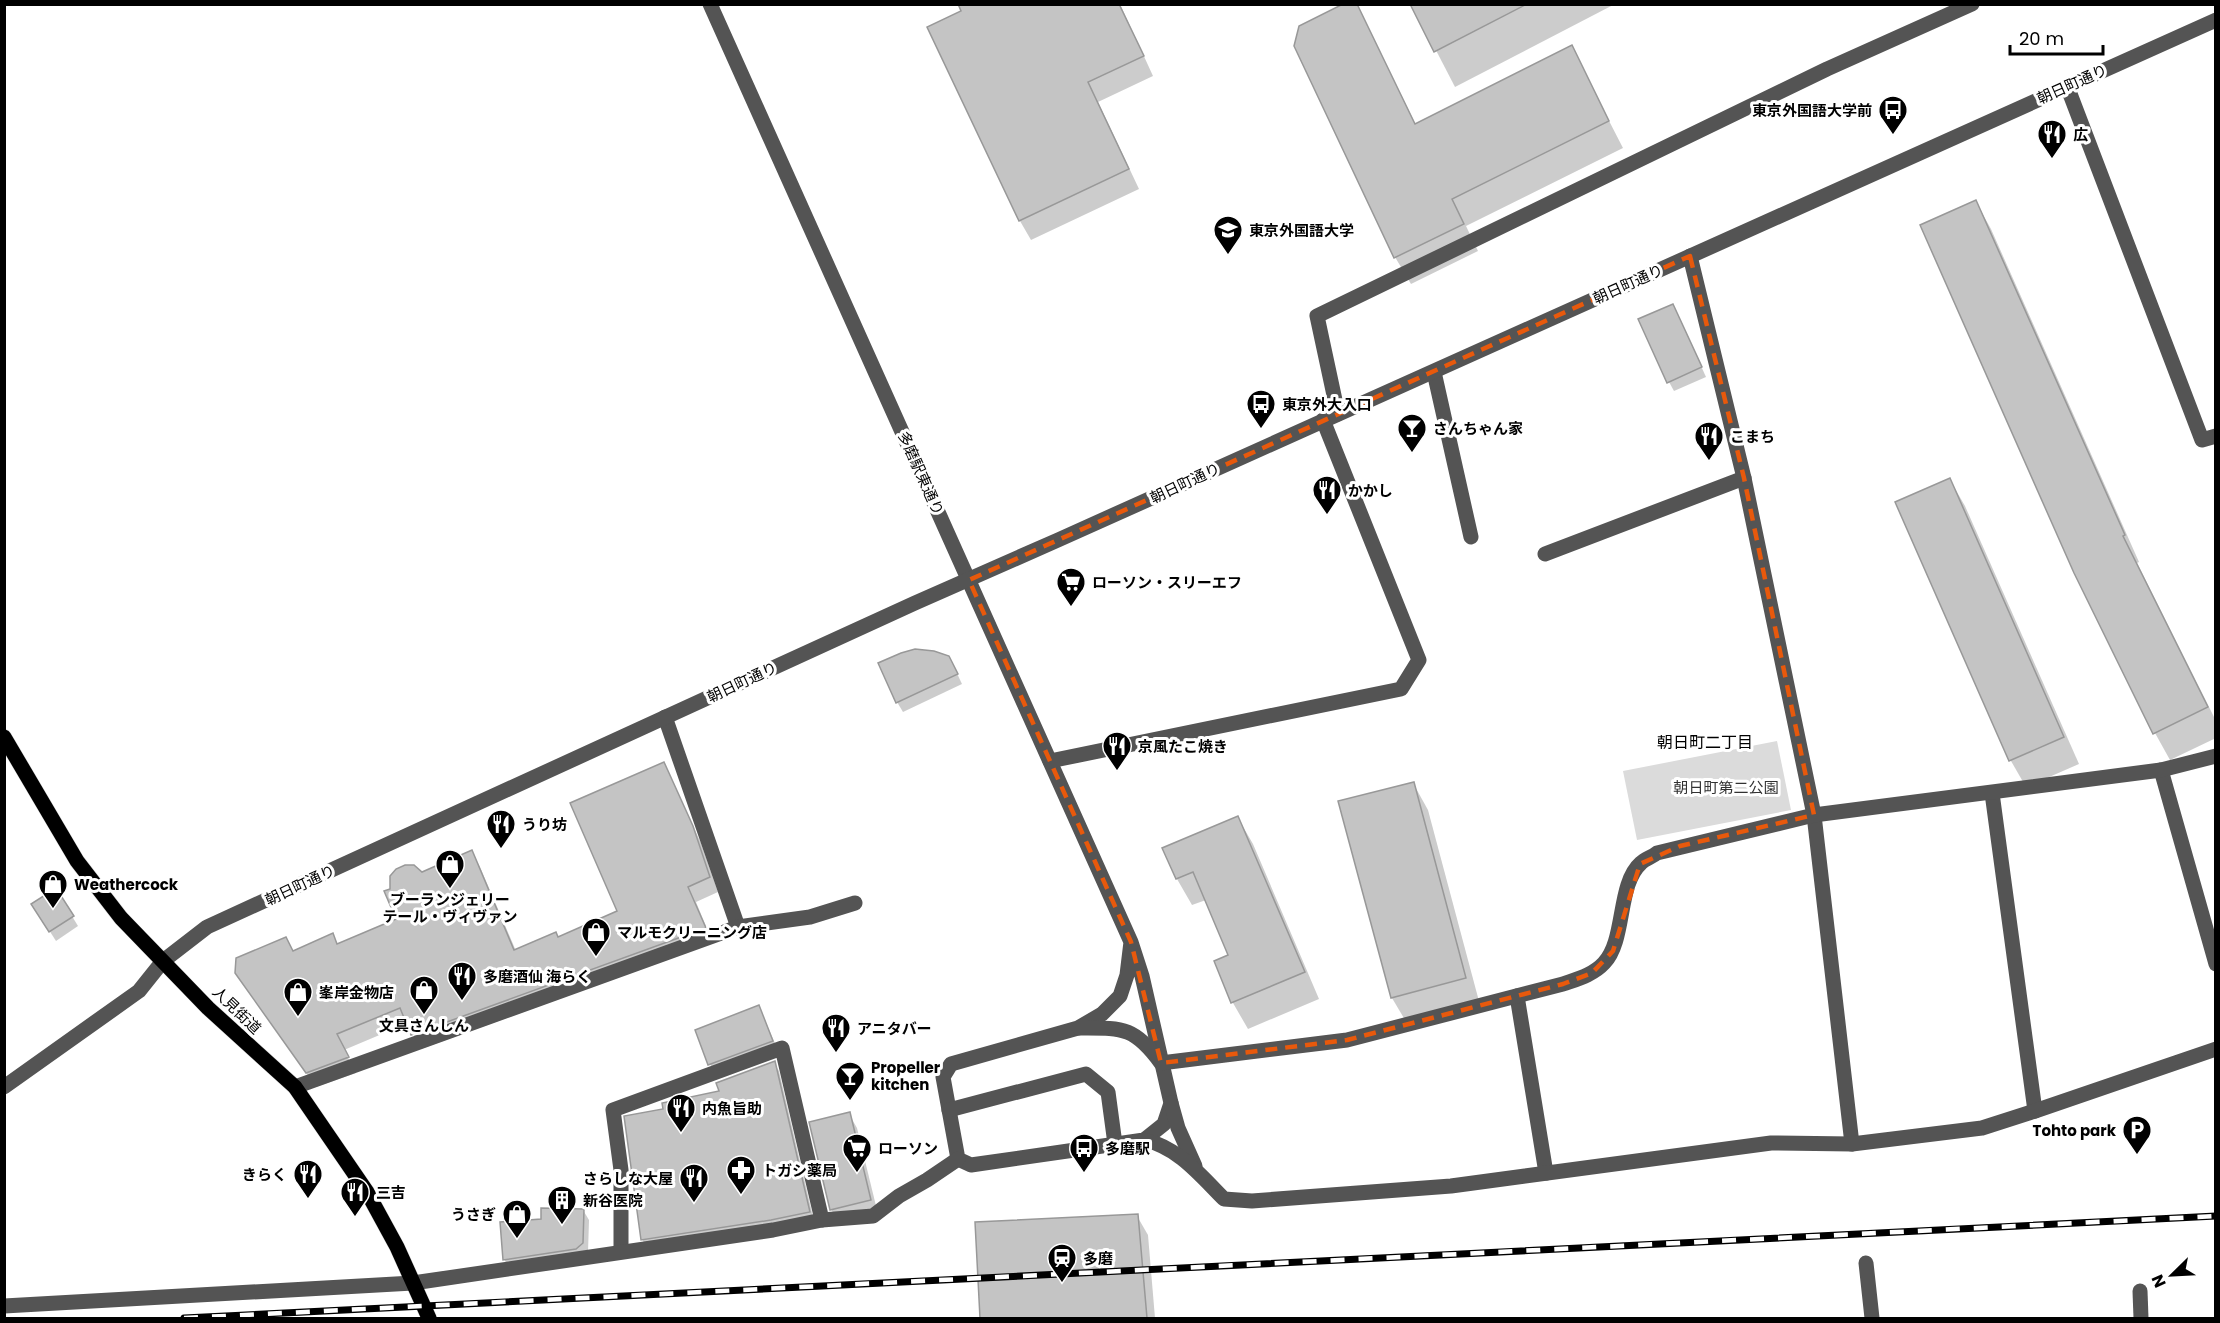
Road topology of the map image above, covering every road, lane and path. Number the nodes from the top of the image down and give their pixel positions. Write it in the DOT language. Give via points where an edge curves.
graph roads {
  1 [pos="710,4"];
  2 [pos="1972,4"];
  3 [pos="2216,20"];
  4 [pos="2067,86"];
  5 [pos="1690,256"];
  6 [pos="1434,372"];
  7 [pos="1338,414"];
  8 [pos="1323,420"];
  9 [pos="2216,436"];
  10 [pos="1744,478"];
  11 [pos="1471,537"];
  12 [pos="1545,554"];
  13 [pos="969,580"];
  14 [pos="665,717"];
  15 [pos="4,737"];
  16 [pos="2216,756"];
  17 [pos="1050,761"];
  18 [pos="2162,770"];
  19 [pos="1992,793"];
  20 [pos="1814,815"];
  21 [pos="855,903"];
  22 [pos="738,927"];
  23 [pos="1131,942"];
  24 [pos="163,961"];
  25 [pos="2216,964"];
  26 [pos="1517,996"];
  27 [pos="1078,1028"];
  28 [pos="2216,1049"];
  29 [pos="1161,1063"];
  30 [pos="295,1087"];
  31 [pos="4,1088"];
  32 [pos="1171,1103"];
  33 [pos="949,1110"];
  34 [pos="2036,1111"];
  35 [pos="1144,1140"];
  36 [pos="1115,1144"];
  37 [pos="1852,1144"];
  38 [pos="958,1159"];
  39 [pos="1546,1173"];
  40 [pos="1199,1174"];
  41 [pos="822,1220"];
  42 [pos="621,1251"];
  43 [pos="1866,1263"];
  44 [pos="413,1283"];
  45 [pos="2140,1291"];
  46 [pos="4,1306"];
  47 [pos="429,1318"];
  48 [pos="1872,1318"];
  49 [pos="2142,1318"];
  1 -- 13 [label="street, 多磨駅東通り"];
  2 -- 7 [label="street" via="1827,69 1317,316"];
  3 -- 4 [label="street, 朝日町通り"];
  4 -- 5 [label="street, 朝日町通り"];
  4 -- 9 [label="street" via="2202,440"];
  5 -- 6 [label="street, 朝日町通り"];
  5 -- 10 [label="street"];
  6 -- 7 [label="street, 朝日町通り"];
  6 -- 11 [label="street"];
  7 -- 8 [label="street, 朝日町通り"];
  8 -- 13 [label="street, 朝日町通り"];
  8 -- 17 [label="street" via="1419,660 1401,689"];
  10 -- 12 [label="street"];
  10 -- 20 [label="street"];
  13 -- 14 [label="street, 朝日町通り"];
  13 -- 17 [label="street, 多磨駅東通り"];
  14 -- 22 [label="street"];
  14 -- 24 [label="street, 朝日町通り" via="207,927"];
  15 -- 24 [label="main road, 人見街道" via="77,861 122,918"];
  16 -- 18 [label="street"];
  17 -- 23 [label="street, 多磨駅東通り"];
  18 -- 19 [label="street"];
  18 -- 25 [label="street"];
  19 -- 20 [label="street"];
  19 -- 34 [label="street"];
  20 -- 26 [label="street" via="1680,846 1648,859 1632,877 1613,951 1604,963 1592,973"];
  20 -- 37 [label="street"];
  21 -- 22 [label="street" via="810,917"];
  22 -- 30 [label="street"];
  23 -- 27 [label="street" via="1120,996 1102,1014"];
  23 -- 29 [label="street, 多磨駅東通り"];
  24 -- 30 [label="main road, 人見街道" via="241,1040"];
  24 -- 31 [label="street, 朝日町通り" via="139,991"];
  26 -- 29 [label="street" via="1347,1040"];
  26 -- 39 [label="street"];
  27 -- 29 [label="street" via="1116,1028 1134,1035 1147,1044"];
  27 -- 33 [label="street" via="951,1064 943,1077"];
  28 -- 34 [label="street"];
  29 -- 32 [label="street, 多磨駅東通り"];
  30 -- 44 [label="main road, 人見街道" via="367,1192"];
  32 -- 35 [label="street" via="1164,1124"];
  32 -- 40 [label="street, 多磨駅東通り"];
  33 -- 36 [label="street" via="1086,1074 1108,1092"];
  33 -- 38 [label="street"];
  34 -- 37 [label="street" via="1982,1128"];
  35 -- 36 [label="street"];
  35 -- 40 [label="street" via="1160,1143"];
  36 -- 38 [label="street" via="971,1165"];
  37 -- 39 [label="street" via="1771,1143"];
  38 -- 41 [label="street" via="873,1216"];
  39 -- 40 [label="street" via="1440,1187 1252,1201 1224,1199"];
  41 -- 42 [label="street"];
  41 -- 42 [label="street" via="782,1048 613,1110 621,1170"];
  42 -- 44 [label="street"];
  43 -- 48 [label="street"];
  44 -- 46 [label="street"];
  44 -- 47 [label="main road, 人見街道"];
  45 -- 49 [label="street"];
}
